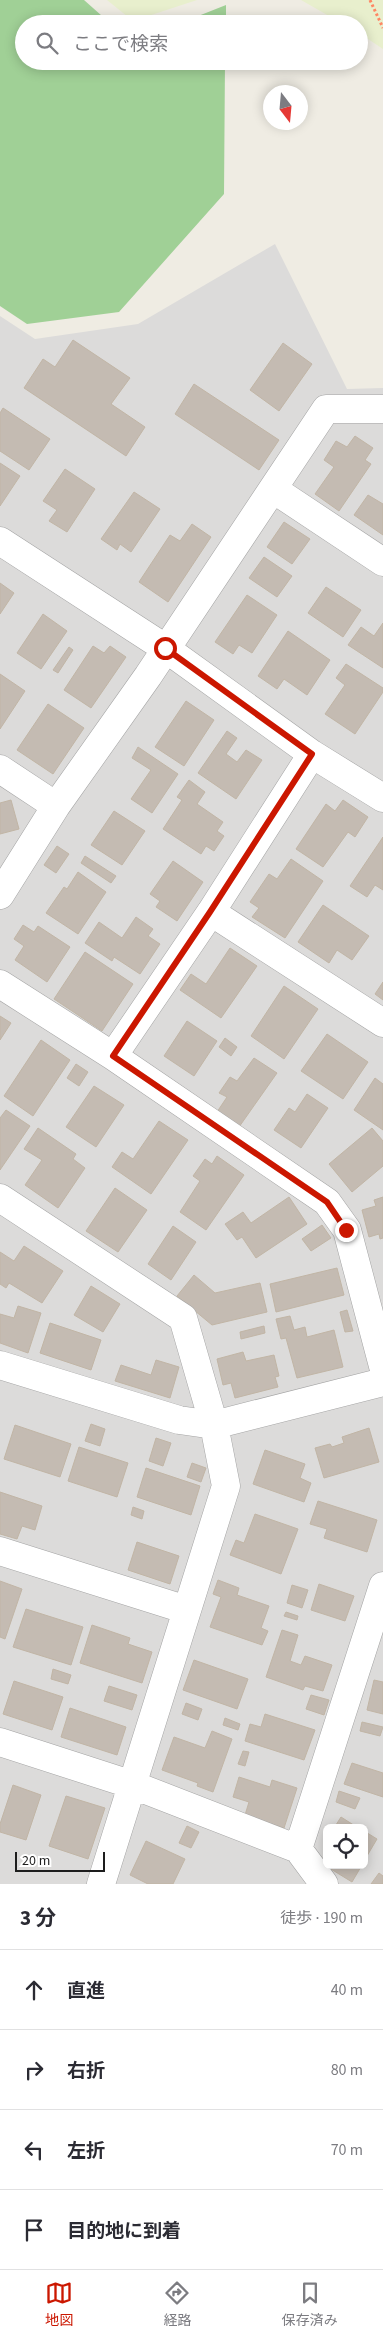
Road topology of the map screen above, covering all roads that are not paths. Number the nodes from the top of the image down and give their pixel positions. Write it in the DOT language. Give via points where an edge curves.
graph roads {
  1 [pos="383,409"];
  2 [pos="273,489"];
  3 [pos="0,541"];
  4 [pos="383,562"];
  5 [pos="165,648"];
  6 [pos="312,754"];
  7 [pos="0,769"];
  8 [pos="383,798"];
  9 [pos="56,806"];
  10 [pos="0,895"];
  11 [pos="210,912"];
  12 [pos="0,984"];
  13 [pos="383,1023"];
  14 [pos="113,1056"];
  15 [pos="0,1198"];
  16 [pos="0,1365"];
  17 [pos="383,1366"];
  18 [pos="383,1382"];
  19 [pos="214,1425"];
  20 [pos="0,1551"];
  21 [pos="382,1592"];
  22 [pos="186,1610"];
  23 [pos="0,1742"];
  24 [pos="133,1785"];
  25 [pos="298,1849"];
  26 [pos="101,1884"];
  27 [pos="324,1884"];
  1 -- 2 [label="street" via="326,408"];
  2 -- 4 [label="street"];
  2 -- 5 [label="street"];
  3 -- 5 [label="street"];
  5 -- 6 [label="street"];
  5 -- 9 [label="street"];
  6 -- 8 [label="street"];
  6 -- 11 [label="street"];
  7 -- 9 [label="street"];
  9 -- 10 [label="street"];
  11 -- 13 [label="street"];
  11 -- 14 [label="street"];
  12 -- 14 [label="street"];
  14 -- 17 [label="street" via="327,1202 346,1230"];
  15 -- 19 [label="street" via="183,1318"];
  16 -- 19 [label="street" via="179,1420"];
  18 -- 19 [label="street"];
  19 -- 22 [label="street" via="226,1486"];
  20 -- 22 [label="street"];
  21 -- 25 [label="street"];
  22 -- 24 [label="street"];
  23 -- 24 [label="street"];
  24 -- 25 [label="street"];
  24 -- 26 [label="street"];
  25 -- 27 [label="street"];
}
